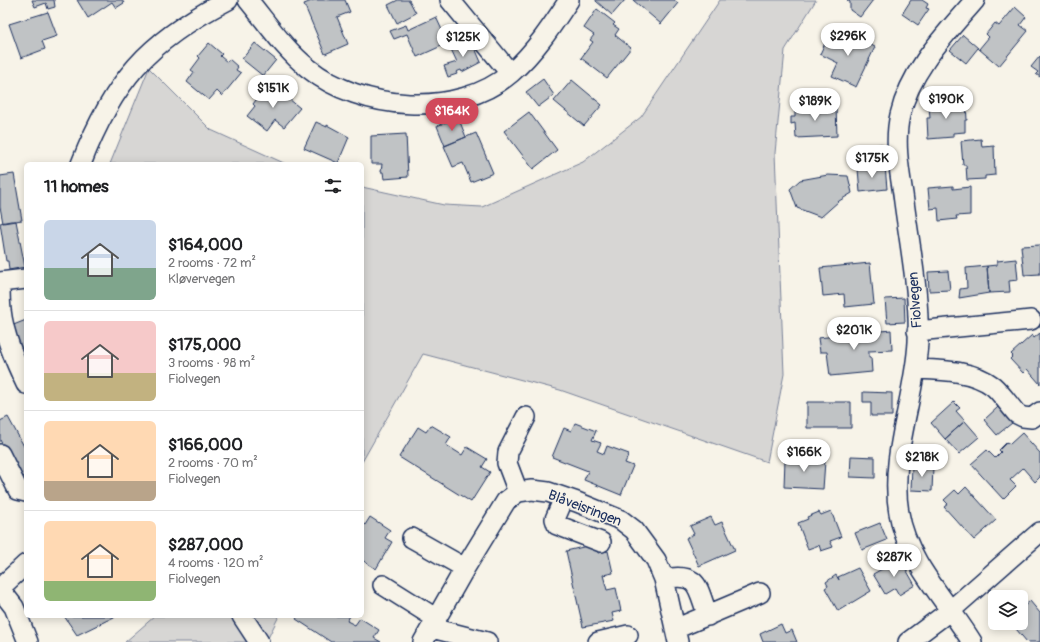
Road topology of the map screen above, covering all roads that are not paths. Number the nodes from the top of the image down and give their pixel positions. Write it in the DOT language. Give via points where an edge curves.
graph roads {
  1 [pos="228,0"];
  2 [pos="248,0"];
  3 [pos="450,0"];
  4 [pos="569,0"];
  5 [pos="975,0"];
  6 [pos="510,73"];
  7 [pos="82,162"];
  8 [pos="24,279"];
  9 [pos="0,282"];
  10 [pos="1031,320"];
  11 [pos="917,331"];
  12 [pos="915,369"];
  13 [pos="24,380"];
  14 [pos="1040,412"];
  15 [pos="526,417"];
  16 [pos="0,454"];
  17 [pos="24,492"];
  18 [pos="518,492"];
  19 [pos="564,498"];
  20 [pos="1040,532"];
  21 [pos="412,538"];
  22 [pos="601,542"];
  23 [pos="24,566"];
  24 [pos="465,568"];
  25 [pos="664,579"];
  26 [pos="383,585"];
  27 [pos="0,588"];
  28 [pos="760,593"];
  29 [pos="951,610"];
  30 [pos="708,616"];
  31 [pos="243,618"];
  32 [pos="431,630"];
  33 [pos="628,635"];
  34 [pos="676,635"];
  35 [pos="28,642"];
  36 [pos="259,642"];
  37 [pos="487,642"];
  38 [pos="598,642"];
  39 [pos="908,642"];
  40 [pos="972,642"];
  1 -- 7 [label="street" via="202,13 174,32 146,56 122,82 108,104"];
  2 -- 6 [label="street" via="307,68 344,89 383,102 424,103 452,100 494,85"];
  3 -- 6 [label="street"];
  4 -- 6 [label="street" via="528,56"];
  5 -- 11 [label="street, Fiolvegen" via="912,80 900,115 899,170 916,299"];
  8 -- 9 [label="street"];
  9 -- 13 [label="street" via="5,330"];
  10 -- 11 [label="street"];
  11 -- 12 [label="street, Fiolvegen"];
  12 -- 14 [label="street" via="946,371 980,379 992,386 1017,414 1032,418"];
  12 -- 29 [label="street, Fiolvegen" via="898,462 899,514 915,555"];
  15 -- 18 [label="street" via="508,452 507,463"];
  16 -- 17 [label="street" via="18,490"];
  18 -- 19 [label="street, Blåveisringen" via="532,490"];
  18 -- 24 [label="street" via="506,501"];
  19 -- 22 [label="street" via="555,519 558,525"];
  19 -- 25 [label="street, Blåveisringen" via="621,520 634,530 656,560"];
  20 -- 29 [label="street"];
  21 -- 24 [label="street"];
  23 -- 27 [label="street"];
  24 -- 32 [label="street"];
  25 -- 30 [label="street" via="680,576 692,579"];
  25 -- 34 [label="street, Blåveisringen"];
  26 -- 32 [label="street"];
  27 -- 35 [label="street" via="14,607"];
  28 -- 30 [label="street"];
  29 -- 39 [label="street"];
  29 -- 40 [label="street, Fiolvegen"];
  30 -- 34 [label="street"];
  31 -- 36 [label="street"];
  32 -- 37 [label="street"];
  33 -- 38 [label="street"];
}
